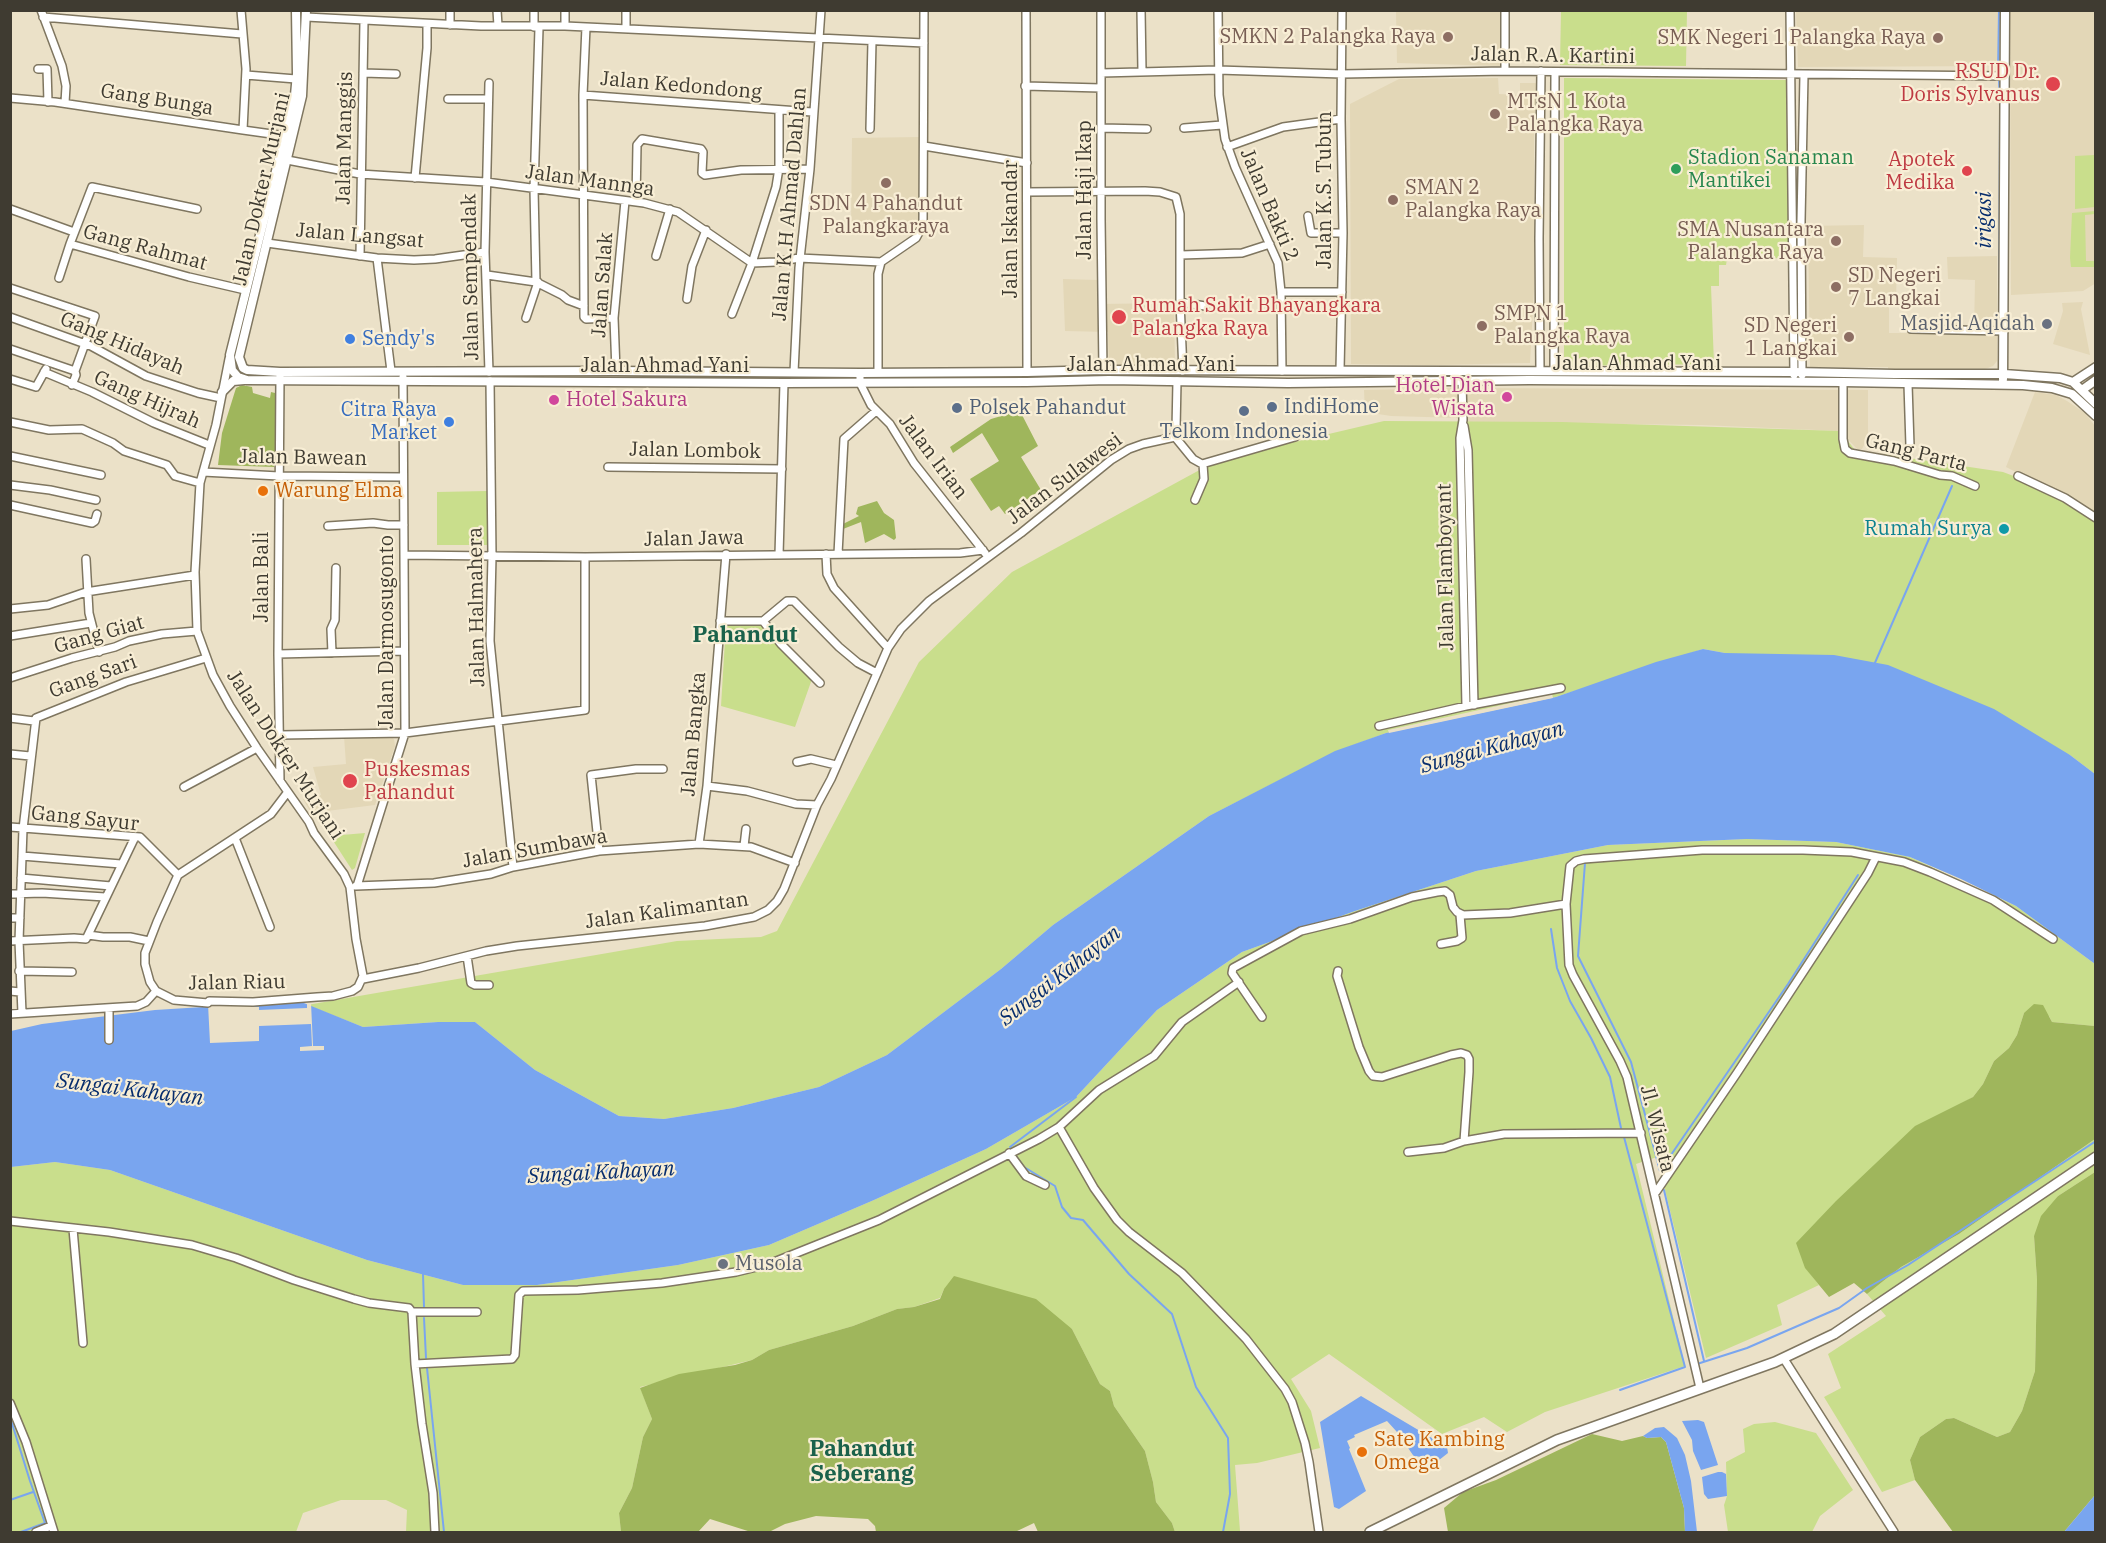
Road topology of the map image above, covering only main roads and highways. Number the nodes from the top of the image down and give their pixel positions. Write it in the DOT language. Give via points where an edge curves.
graph roads {
  1 [pos="296,10"];
  2 [pos="2005,10"];
  3 [pos="306,14"];
  4 [pos="284,160"];
  5 [pos="257,266"];
  6 [pos="2096,367"];
  7 [pos="247,370"];
  8 [pos="1285,371"];
  9 [pos="1414,371"];
  10 [pos="675,372"];
  11 [pos="2004,374"];
  12 [pos="403,376"];
  13 [pos="489,376"];
  14 [pos="1798,376"];
  15 [pos="280,377"];
  16 [pos="860,378"];
  17 [pos="1883,379"];
  18 [pos="247,380"];
  19 [pos="2096,380"];
  20 [pos="1415,381"];
  21 [pos="676,382"];
  22 [pos="1288,382"];
  23 [pos="2073,382"];
  24 [pos="2003,385"];
  25 [pos="2082,390"];
  26 [pos="222,395"];
  27 [pos="2096,404"];
  28 [pos="2096,416"];
  29 [pos="2096,1157"];
  30 [pos="1370,1533"];
  1 -- 4 [label="main road, Jalan Dokter Murjani" via="296,79"];
  2 -- 11 [label="main road"];
  3 -- 4 [label="main road, Jalan Dokter Murjani" via="302,96"];
  4 -- 5 [label="main road, Jalan Dokter Murjani"];
  4 -- 5 [label="main road, Jalan Dokter Murjani" via="267,243"];
  5 -- 7 [label="main road, Jalan Dokter Murjani" via="239,357"];
  5 -- 18 [label="main road, Jalan Dokter Murjani" via="246,290 230,354 232,370"];
  6 -- 23 [label="main road"];
  7 -- 15 [label="main road, Jalan Ahmad Yani"];
  8 -- 9 [label="main road, Jalan Ahmad Yani"];
  8 -- 16 [label="main road, Jalan Ahmad Yani" via="878,372"];
  8 -- 22 [label="main road"];
  9 -- 14 [label="main road, Jalan Ahmad Yani"];
  9 -- 20 [label="main road"];
  10 -- 13 [label="main road, Jalan Ahmad Yani"];
  10 -- 16 [label="main road, Jalan Ahmad Yani" via="794,372"];
  10 -- 21 [label="main road"];
  11 -- 17 [label="main road, Jalan Ahmad Yani"];
  11 -- 23 [label="main road, Jalan Ahmad Yani"];
  11 -- 24 [label="main road"];
  12 -- 13 [label="main road, Jalan Ahmad Yani"];
  12 -- 15 [label="main road, Jalan Ahmad Yani"];
  12 -- 15 [label="main road, Jalan Ahmad Yani" via="391,371"];
  13 -- 21 [label="main road, Jalan Ahmad Yani"];
  14 -- 17 [label="main road, Jalan Ahmad Yani"];
  14 -- 17 [label="main road, Jalan Ahmad Yani" via="1843,382"];
  14 -- 20 [label="main road, Jalan Ahmad Yani"];
  15 -- 18 [label="main road, Jalan Ahmad Yani"];
  16 -- 21 [label="main road, Jalan Ahmad Yani" via="784,383"];
  16 -- 22 [label="main road, Jalan Ahmad Yani"];
  17 -- 24 [label="main road, Jalan Ahmad Yani" via="1908,384"];
  18 -- 26 [label="main road" via="233,381"];
  19 -- 25 [label="main road"];
  20 -- 22 [label="main road, Jalan Ahmad Yani"];
  23 -- 25 [label="main road"];
  24 -- 28 [label="main road, Jalan Ahmad Yani" via="2052,388 2072,394"];
  25 -- 27 [label="main road"];
  29 -- 30 [label="highway" via="1844,1328 1784,1359 1557,1440"];
}
